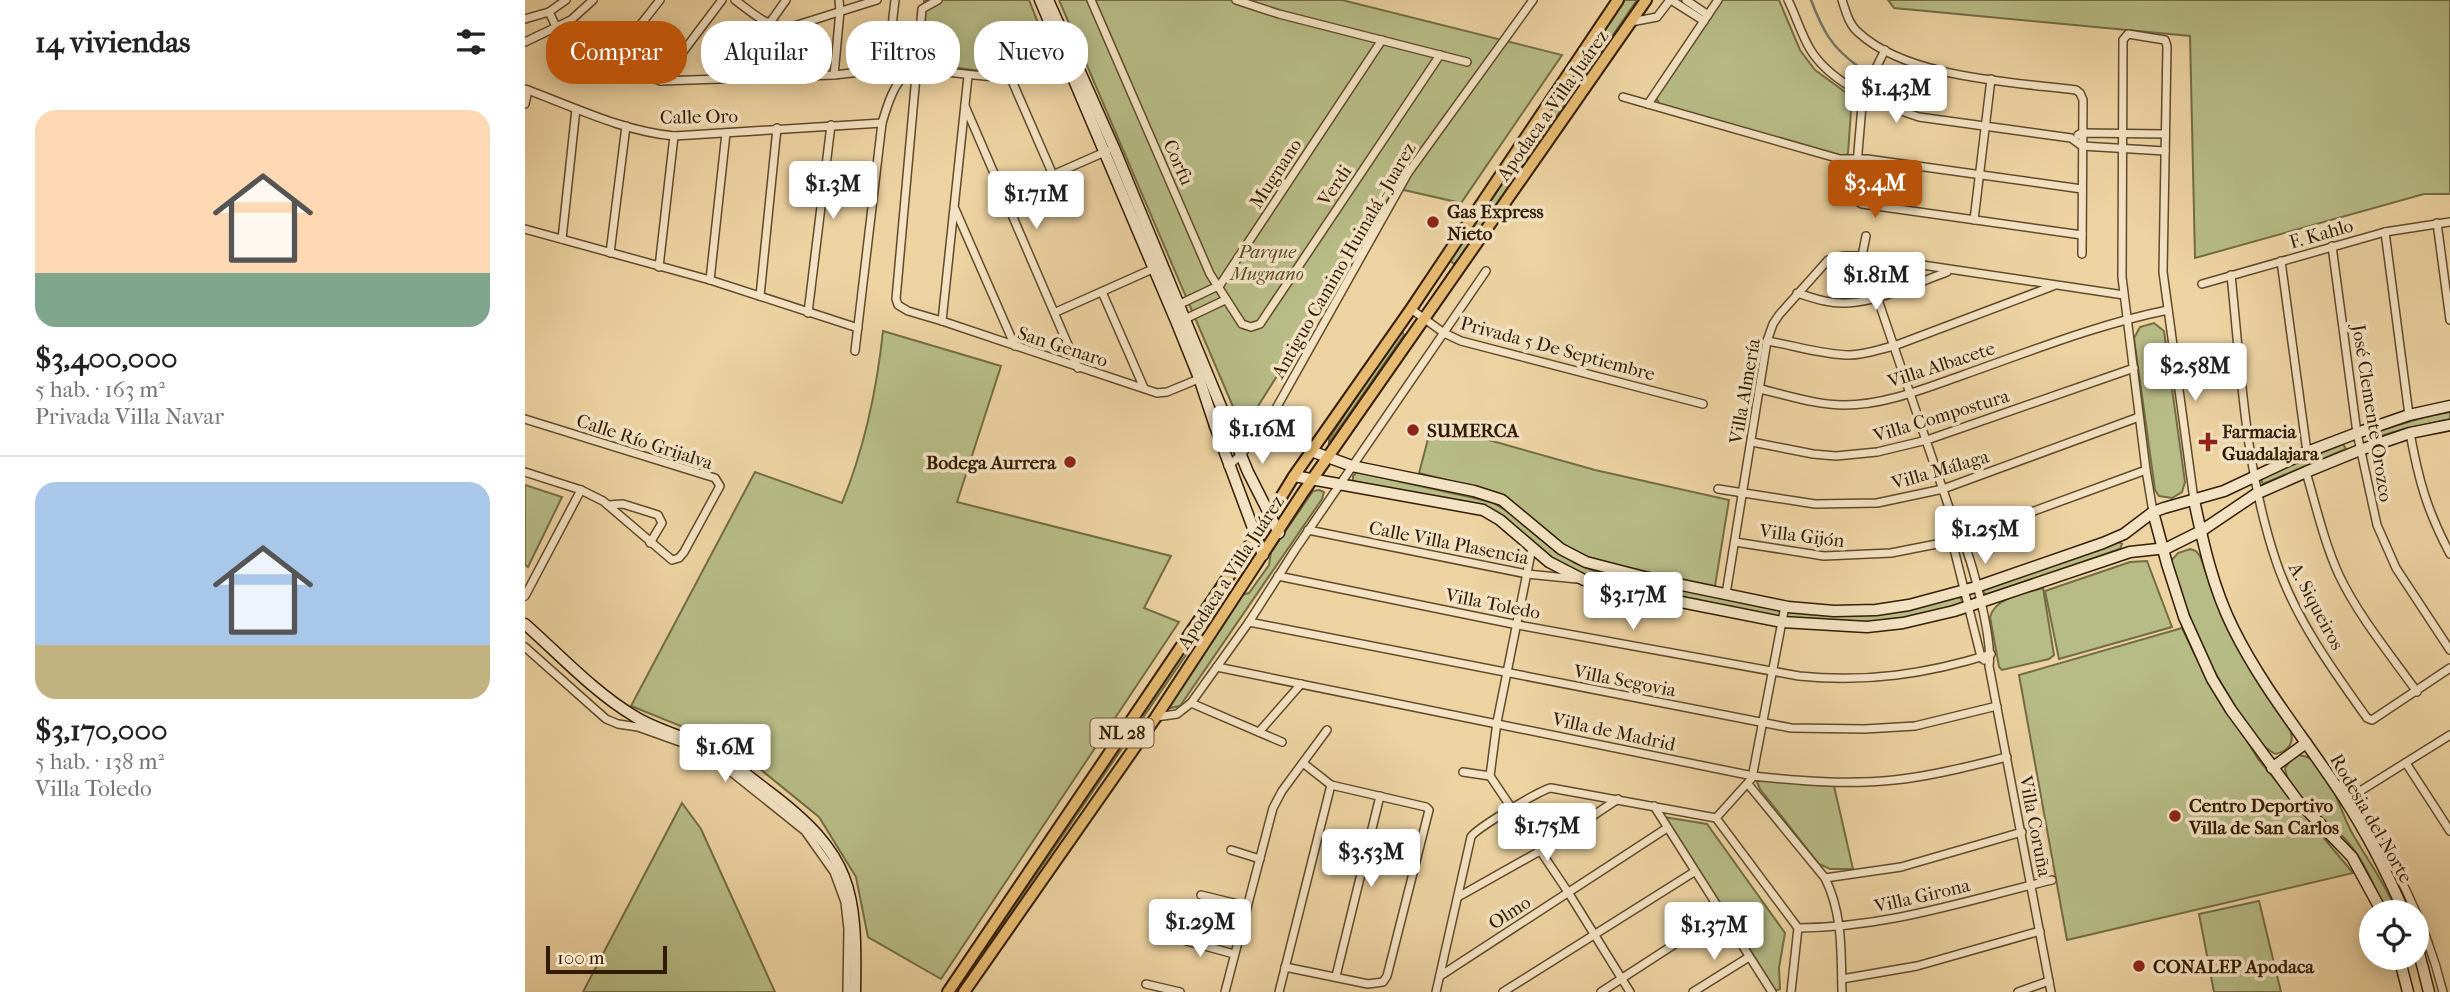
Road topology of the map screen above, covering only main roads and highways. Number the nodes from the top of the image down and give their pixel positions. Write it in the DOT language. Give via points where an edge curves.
graph roads {
  1 [pos="1618,0"];
  2 [pos="1646,0"];
  3 [pos="1087,785"];
  4 [pos="1101,794"];
  5 [pos="948,992"];
  6 [pos="964,992"];
  1 -- 3 [label="main road, Apodaca a Villa Juárez / NL 28"];
  2 -- 4 [label="main road, Apodaca a Villa Juárez / NL 28"];
  3 -- 4 [label="main road"];
  3 -- 5 [label="main road, Apodaca a Villa Juárez / NL 28"];
  4 -- 6 [label="main road, Apodaca a Villa Juárez / NL 28"];
}
